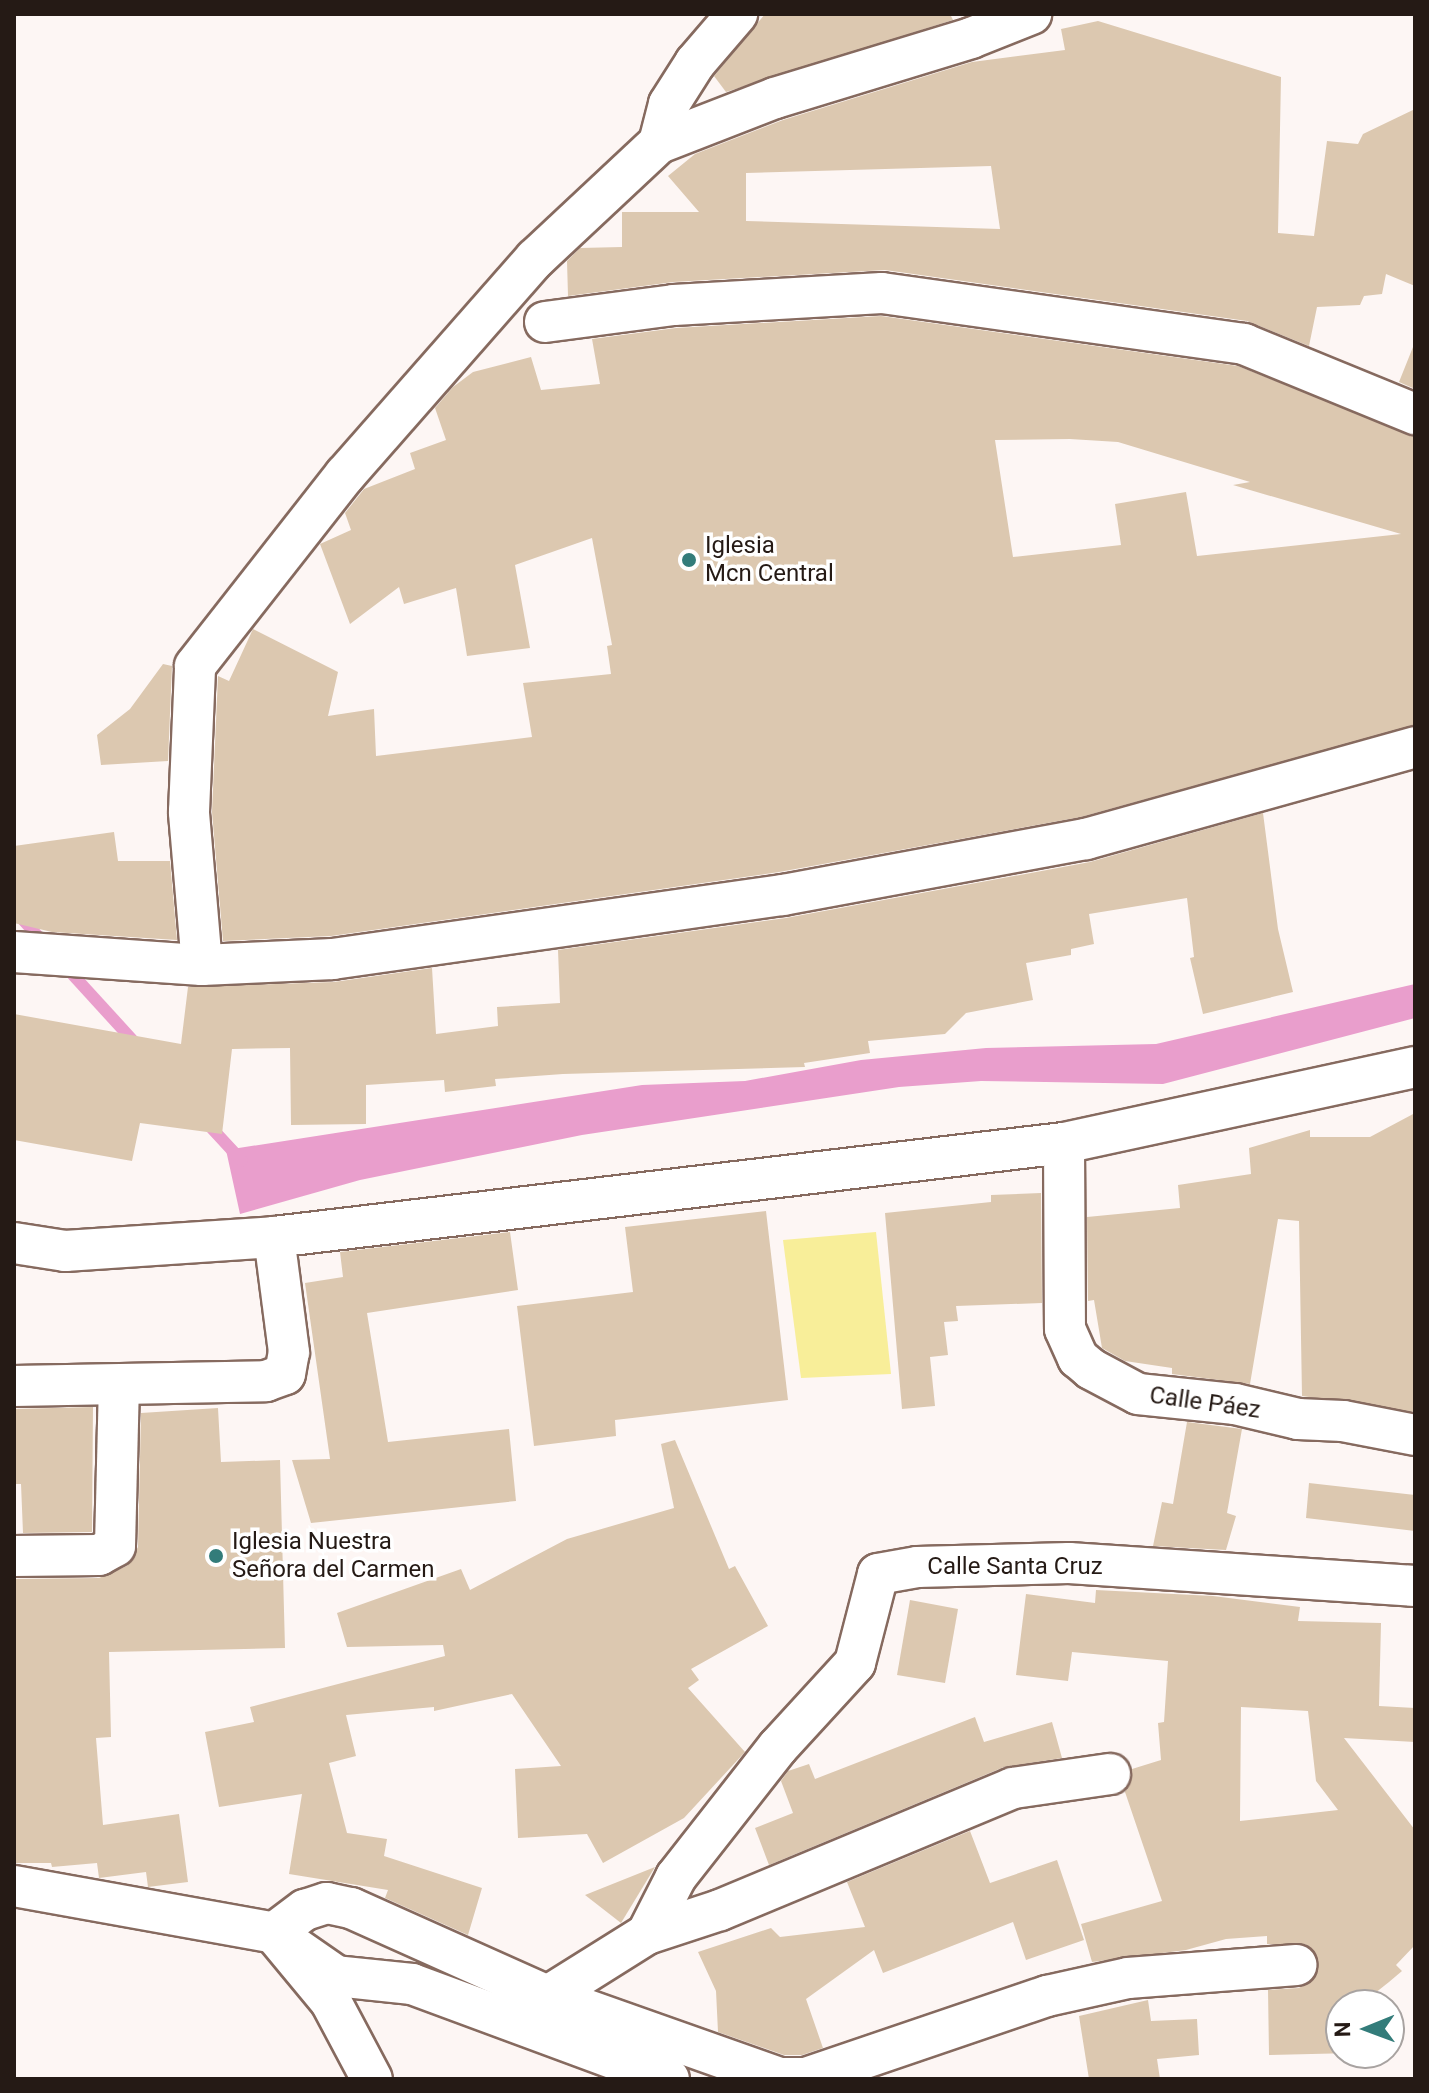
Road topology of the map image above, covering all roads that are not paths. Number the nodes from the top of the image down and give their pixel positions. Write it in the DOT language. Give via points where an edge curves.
graph roads {
  1 [pos="737,14"];
  2 [pos="1031,14"];
  3 [pos="659,143"];
  4 [pos="545,322"];
  5 [pos="1415,414"];
  6 [pos="1415,747"];
  7 [pos="14,952"];
  8 [pos="202,965"];
  9 [pos="1415,1067"];
  10 [pos="1064,1143"];
  11 [pos="274,1237"];
  12 [pos="14,1243"];
  13 [pos="14,1386"];
  14 [pos="119,1386"];
  15 [pos="1415,1435"];
  16 [pos="14,1556"];
  17 [pos="1415,1586"];
  18 [pos="1110,1774"];
  19 [pos="14,1886"];
  20 [pos="57,1891"];
  21 [pos="14,1901"];
  22 [pos="274,1933"];
  23 [pos="647,1934"];
  24 [pos="1296,1965"];
  25 [pos="548,1996"];
  26 [pos="372,2079"];
  27 [pos="669,2079"];
  1 -- 3 [label="street" via="669,104"];
  2 -- 3 [label="street" via="971,38 775,98"];
  3 -- 8 [label="street" via="535,259 345,475 195,666 189,812"];
  4 -- 5 [label="street" via="674,305 882,293 1244,344"];
  6 -- 8 [label="street" via="1086,839 783,895 333,959"];
  7 -- 8 [label="street"];
  9 -- 10 [label="street"];
  10 -- 11 [label="street"];
  10 -- 15 [label="street, Calle Páez" via="1065,1329 1078,1358 1091,1369 1138,1394 1235,1404 1298,1419 1343,1421"];
  11 -- 12 [label="street" via="65,1251"];
  11 -- 14 [label="street" via="289,1352 285,1374 266,1381"];
  13 -- 14 [label="street"];
  14 -- 16 [label="street" via="115,1546 99,1555"];
  17 -- 23 [label="street, Calle Santa Cruz" via="1069,1563 917,1567 878,1574 855,1663 778,1747 676,1877"];
  18 -- 23 [label="street" via="1013,1788 720,1910"];
  19 -- 20 [label="street"];
  20 -- 21 [label="street"];
  20 -- 22 [label="street"];
  22 -- 25 [label="street" via="316,1907 351,1908"];
  22 -- 26 [label="street" via="331,2002"];
  22 -- 27 [label="street" via="336,1976 412,1984"];
  23 -- 25 [label="street"];
  24 -- 25 [label="street" via="1128,1978 1047,1996 806,2078 780,2078"];
}
